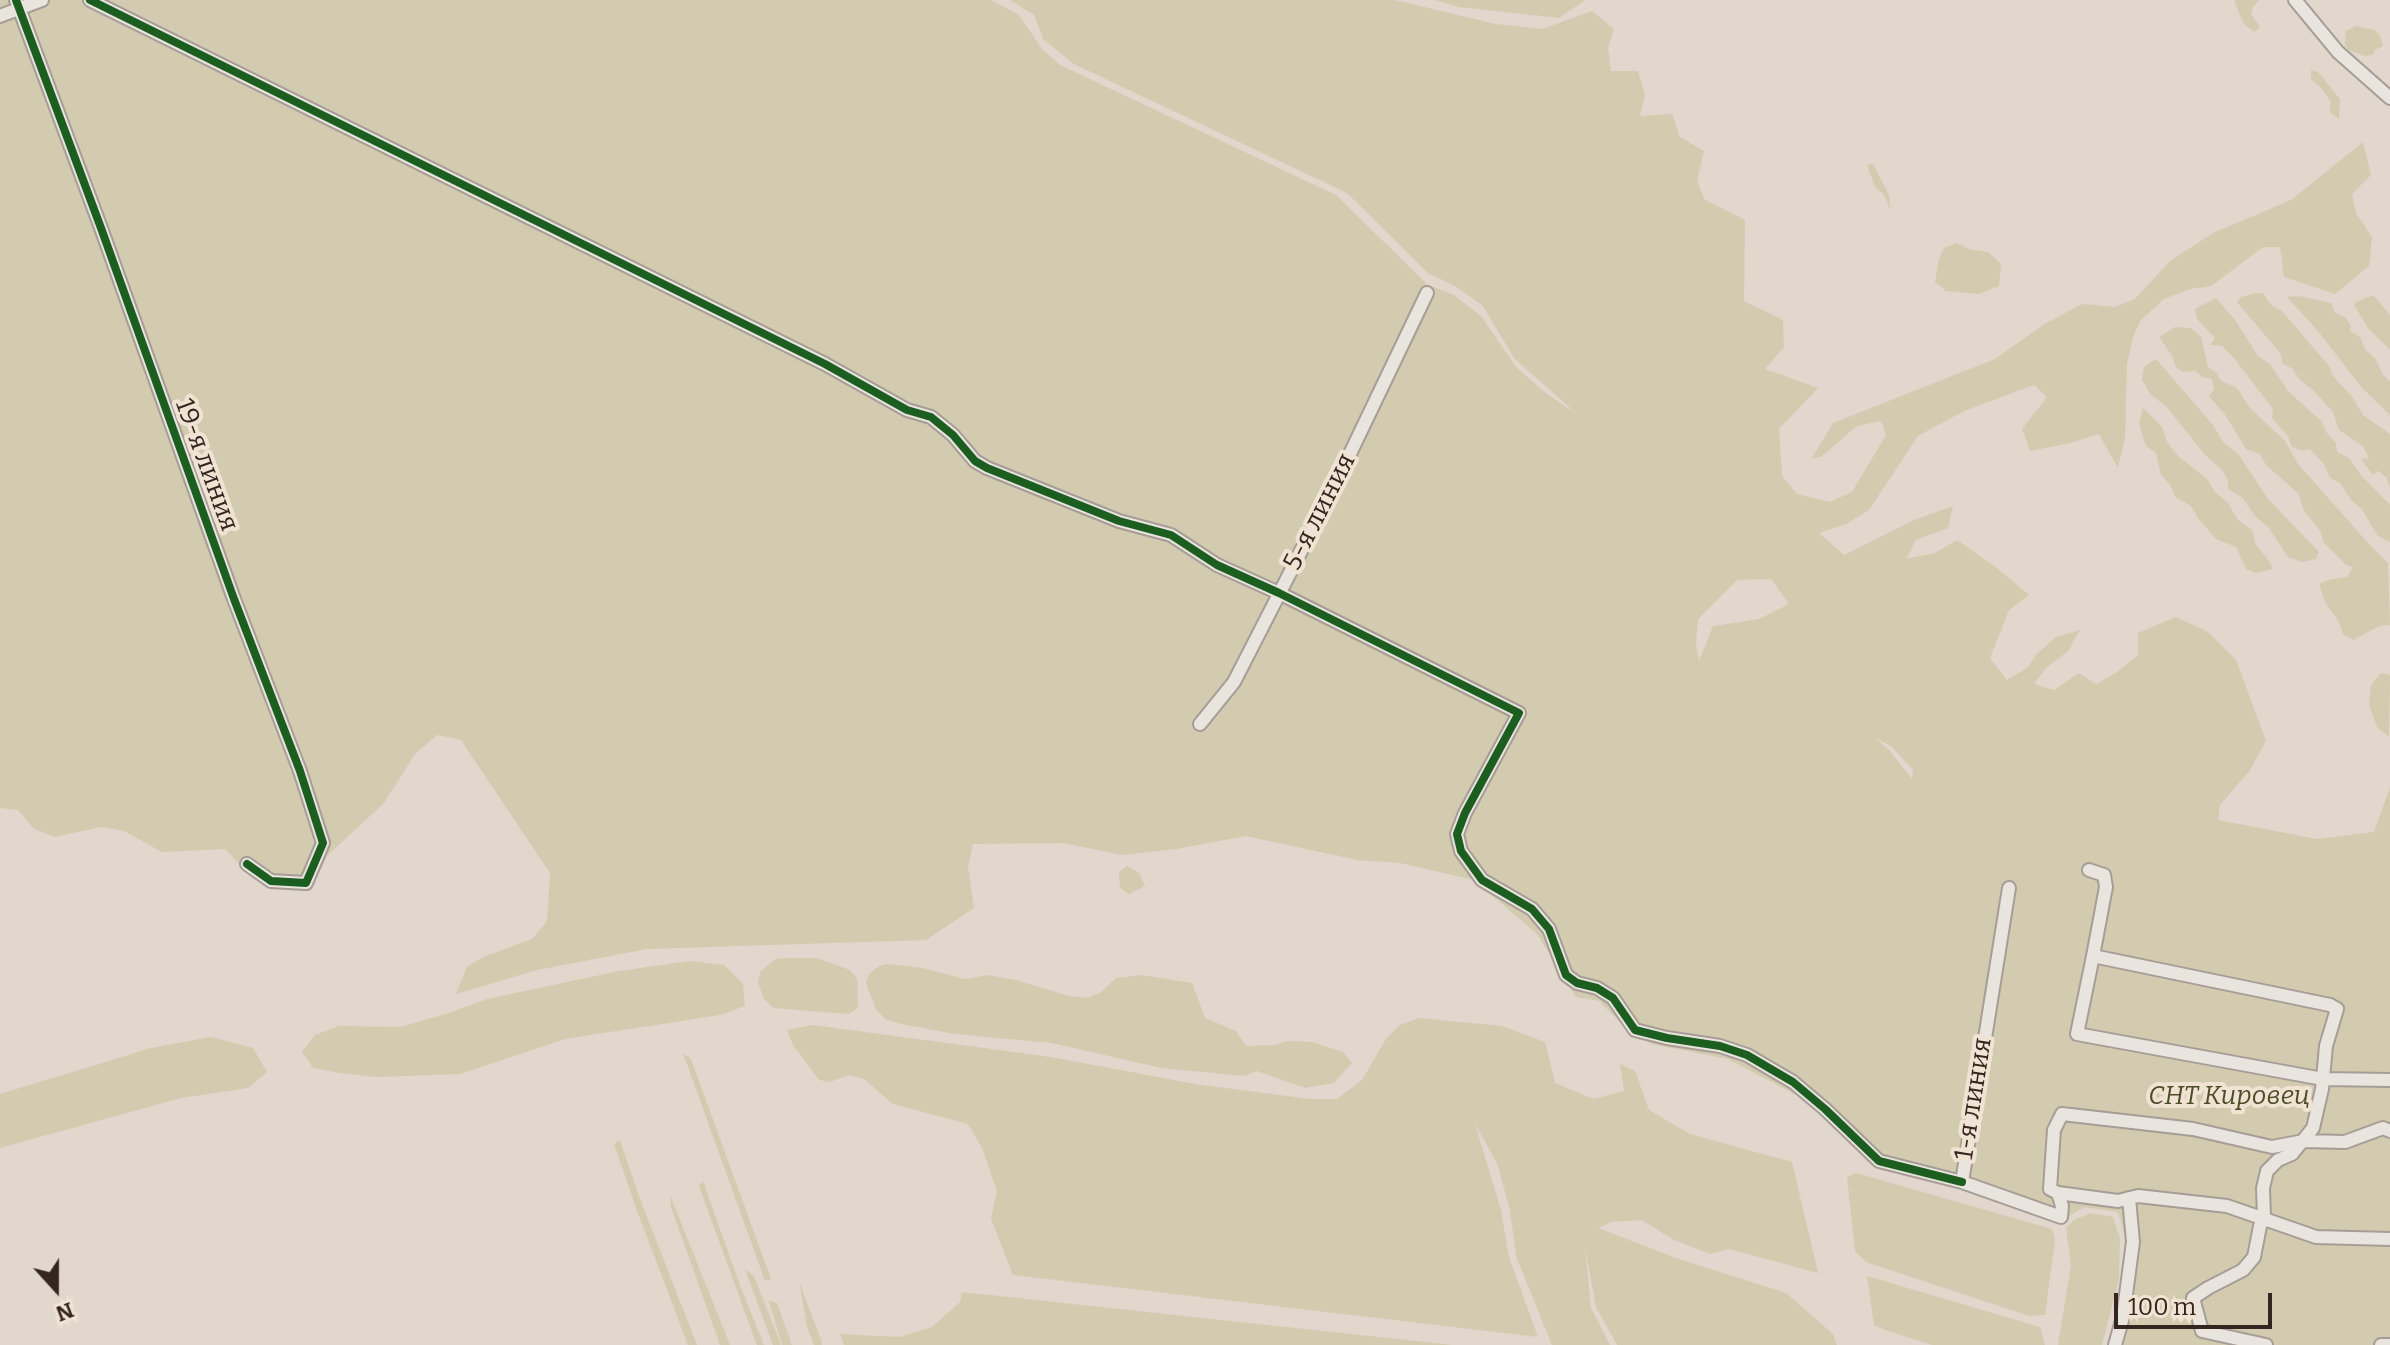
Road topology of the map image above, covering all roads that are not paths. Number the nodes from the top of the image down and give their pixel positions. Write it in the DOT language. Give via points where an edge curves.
graph roads {
  1 [pos="42,0"];
  2 [pos="90,0"];
  3 [pos="2295,0"];
  4 [pos="18,5"];
  5 [pos="0,16"];
  6 [pos="2390,98"];
  7 [pos="1427,293"];
  8 [pos="1279,593"];
  9 [pos="1200,724"];
  10 [pos="247,864"];
  11 [pos="2089,870"];
  12 [pos="2009,888"];
  13 [pos="2093,956"];
  14 [pos="2323,1079"];
  15 [pos="2390,1080"];
  16 [pos="2390,1130"];
  17 [pos="2304,1141"];
  18 [pos="1962,1182"];
  19 [pos="2058,1193"];
  20 [pos="2129,1198"];
  21 [pos="2264,1218"];
  22 [pos="2390,1239"];
  23 [pos="2115,1345"];
  24 [pos="2266,1345"];
  25 [pos="2381,1345"];
  26 [pos="2390,1345"];
  1 -- 4 [label="street"];
  2 -- 8 [label="street" via="825,364 907,410 931,417 987,468 1119,521 1171,535 1217,565"];
  3 -- 6 [label="street" via="2338,52"];
  4 -- 5 [label="street"];
  4 -- 10 [label="street, 19-я линия" via="323,843 306,883 271,881"];
  7 -- 8 [label="street, 5-я линия"];
  8 -- 9 [label="street, 5-я линия" via="1234,682"];
  8 -- 18 [label="street" via="1519,713 1457,834 1461,851 1482,880 1532,909 1549,929 1566,975 1613,998 1635,1030 1720,1046 1793,1082 1879,1161"];
  11 -- 13 [label="street" via="2104,875 2106,887"];
  12 -- 18 [label="street, 1-я линия"];
  13 -- 14 [label="street" via="2330,1005 2337,1009"];
  13 -- 14 [label="street" via="2077,1034"];
  14 -- 15 [label="street"];
  14 -- 17 [label="street" via="2313,1128"];
  16 -- 17 [label="street" via="2345,1142"];
  17 -- 19 [label="street" via="2272,1147 2193,1129 2062,1114 2054,1130 2050,1189"];
  17 -- 21 [label="street" via="2267,1171"];
  18 -- 19 [label="street, 1-я линия" via="2061,1217"];
  19 -- 20 [label="street"];
  20 -- 21 [label="street" via="2227,1206"];
  20 -- 23 [label="street" via="2133,1242"];
  21 -- 22 [label="street" via="2316,1237"];
  21 -- 24 [label="street" via="2254,1257 2243,1270 2193,1298 2202,1331"];
  25 -- 26 [label="street"];
}
